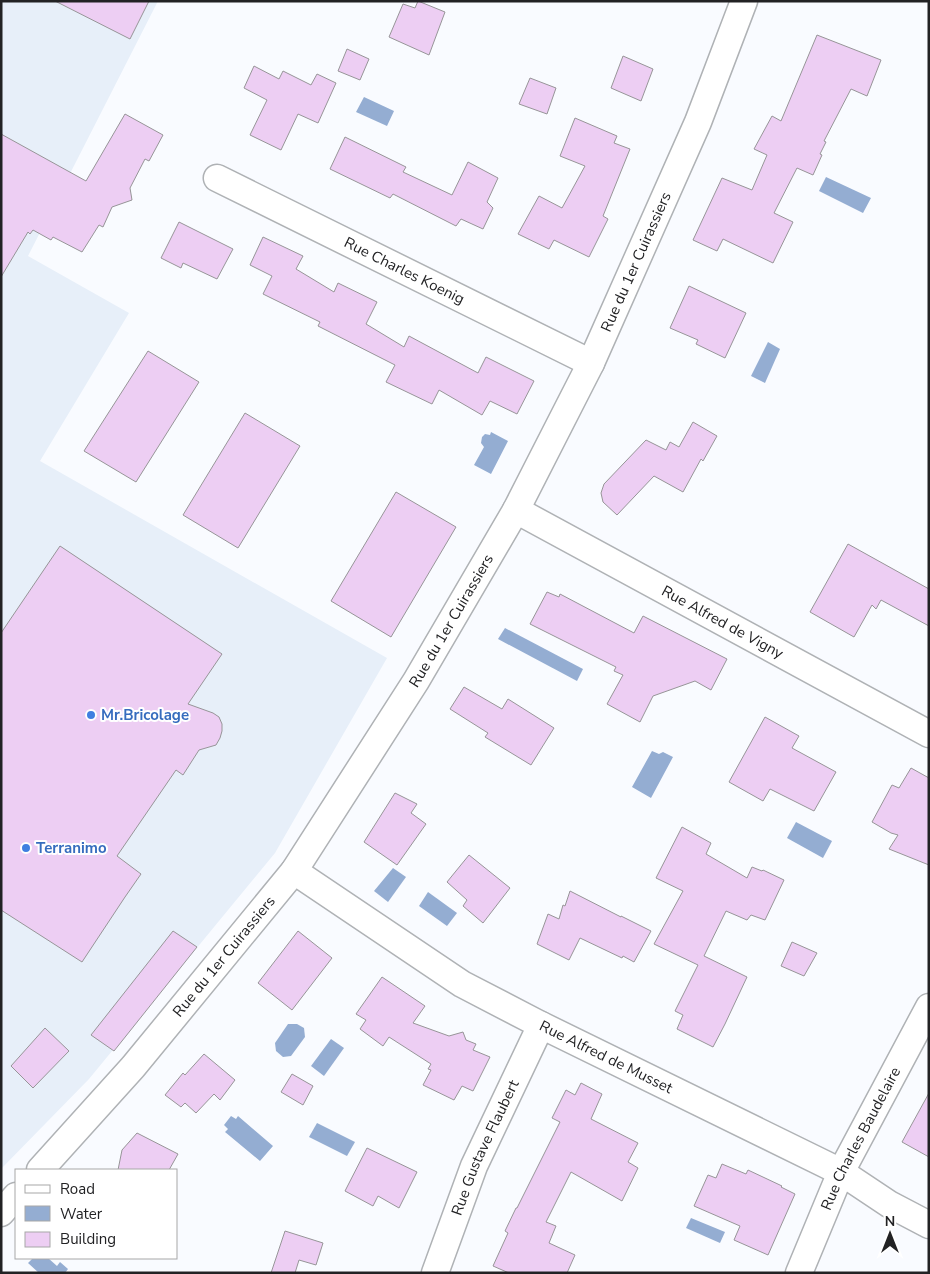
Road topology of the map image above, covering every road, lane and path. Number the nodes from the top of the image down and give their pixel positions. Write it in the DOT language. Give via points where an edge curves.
graph roads {
  1 [pos="744,1"];
  2 [pos="217,178"];
  3 [pos="591,363"];
  4 [pos="516,510"];
  5 [pos="929,734"];
  6 [pos="294,871"];
  7 [pos="929,1008"];
  8 [pos="541,1025"];
  9 [pos="41,1169"];
  10 [pos="841,1172"];
  11 [pos="15,1197"];
  12 [pos="1,1213"];
  13 [pos="929,1224"];
  14 [pos="435,1273"];
  15 [pos="799,1273"];
  1 -- 3 [label="street, Rue du 1er Cuirassiers" via="698,122"];
  2 -- 3 [label="street, Rue Charles Koenig"];
  3 -- 4 [label="street, Rue du 1er Cuirassiers"];
  4 -- 5 [label="street, Rue Alfred de Vigny"];
  4 -- 6 [label="street, Rue du 1er Cuirassiers" via="416,682"];
  6 -- 8 [label="street, Rue Alfred de Musset" via="462,984"];
  6 -- 9 [label="street, Rue du 1er Cuirassiers" via="133,1067"];
  7 -- 10 [label="street, Rue Charles Baudelaire"];
  8 -- 10 [label="street, Rue Alfred de Musset"];
  8 -- 14 [label="street, Rue Gustave Flaubert" via="474,1166"];
  10 -- 13 [label="street, Rue Alfred de Musset" via="889,1204"];
  10 -- 15 [label="street, Rue Charles Baudelaire"];
  11 -- 12 [label="street"];
}
